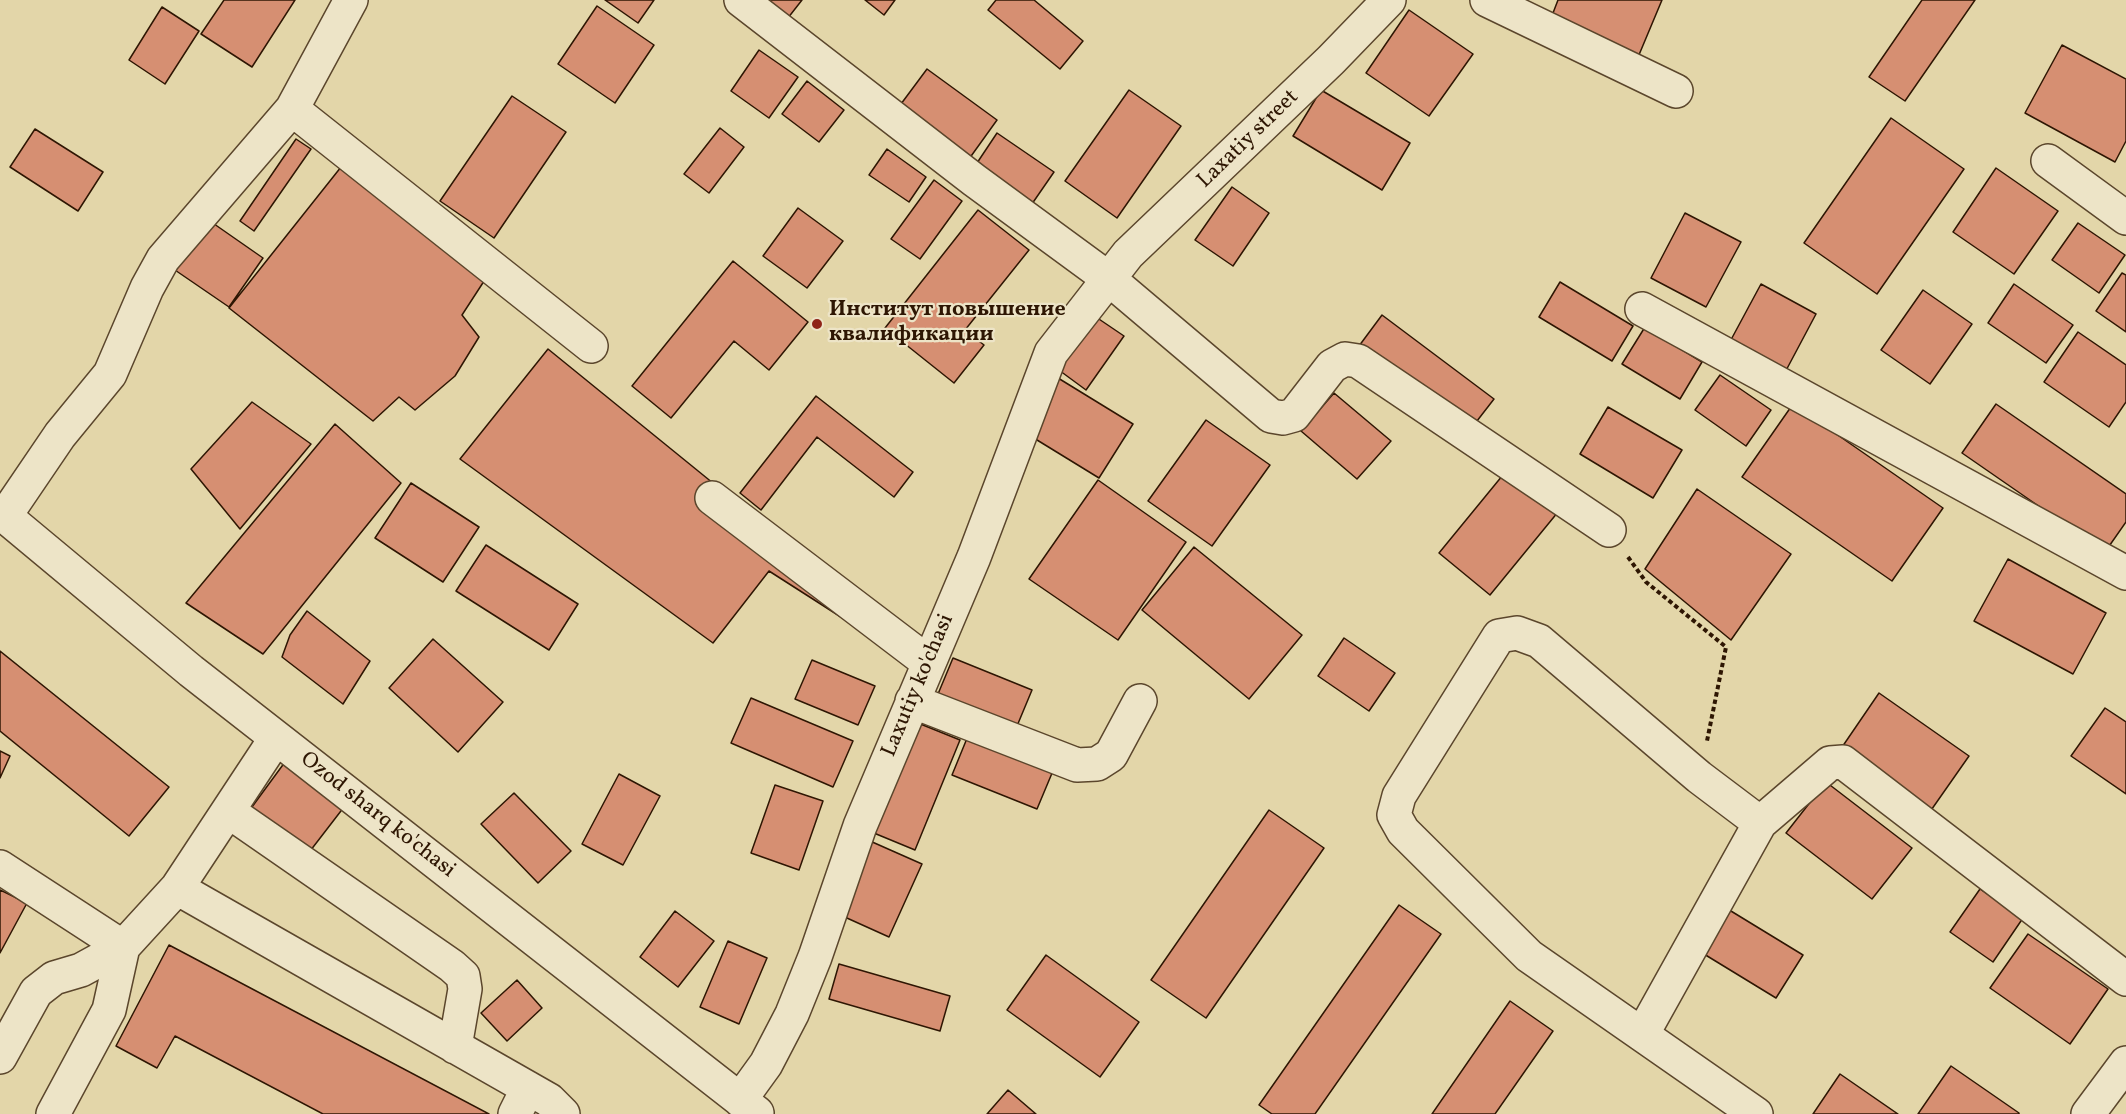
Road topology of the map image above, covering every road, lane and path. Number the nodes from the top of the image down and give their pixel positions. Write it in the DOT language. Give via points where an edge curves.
graph roads {
  1 [pos="741,0"];
  2 [pos="1389,0"];
  3 [pos="1487,0"];
  4 [pos="341,4"];
  5 [pos="1676,91"];
  6 [pos="292,110"];
  7 [pos="2048,161"];
  8 [pos="2126,219"];
  9 [pos="1109,279"];
  10 [pos="1642,309"];
  11 [pos="591,346"];
  12 [pos="712,498"];
  13 [pos="2,514"];
  14 [pos="1609,530"];
  15 [pos="2126,573"];
  16 [pos="928,663"];
  17 [pos="912,701"];
  18 [pos="1140,701"];
  19 [pos="276,738"];
  20 [pos="1699,777"];
  21 [pos="228,812"];
  22 [pos="1760,823"];
  23 [pos="0,867"];
  24 [pos="177,888"];
  25 [pos="123,946"];
  26 [pos="2126,979"];
  27 [pos="1643,1033"];
  28 [pos="455,1047"];
  29 [pos="0,1057"];
  30 [pos="2126,1063"];
  31 [pos="521,1101"];
  32 [pos="749,1107"];
  33 [pos="53,1114"];
  34 [pos="563,1114"];
  35 [pos="1756,1114"];
  36 [pos="2088,1114"];
  1 -- 9 [label="street"];
  2 -- 9 [label="street, Laxatiy street" via="1128,254"];
  3 -- 5 [label="street"];
  4 -- 6 [label="street"];
  6 -- 11 [label="street"];
  6 -- 13 [label="street" via="163,260 110,374"];
  7 -- 8 [label="street"];
  9 -- 14 [label="street" via="1271,416 1294,415 1332,366 1345,359 1358,361"];
  9 -- 16 [label="street, Laxutiy ko'chasi" via="1052,353 974,557"];
  10 -- 15 [label="street"];
  12 -- 16 [label="street"];
  13 -- 19 [label="street, Ozod sharq ko'chasi"];
  14 -- 20 [label="path" via="1646,582 1726,647"];
  16 -- 17 [label="street, Laxutiy ko'chasi"];
  17 -- 18 [label="street" via="1077,765 1097,764 1111,755"];
  17 -- 32 [label="street, Laxutiy ko'chasi" via="860,826 815,957"];
  19 -- 21 [label="street"];
  19 -- 32 [label="street, Ozod sharq ko'chasi"];
  20 -- 22 [label="street"];
  20 -- 27 [label="street" via="1539,642 1517,633 1499,636 1399,796 1394,815 1403,831 1529,956"];
  21 -- 24 [label="street"];
  21 -- 28 [label="street" via="463,976 465,989"];
  22 -- 26 [label="street" via="1830,763 1843,762"];
  22 -- 27 [label="street"];
  23 -- 25 [label="street"];
  24 -- 25 [label="street"];
  24 -- 28 [label="street"];
  25 -- 29 [label="street" via="81,970 54,978 36,992"];
  25 -- 33 [label="street" via="108,1010"];
  27 -- 35 [label="street"];
  28 -- 31 [label="street"];
  30 -- 36 [label="street"];
  31 -- 34 [label="street" via="549,1100"];
}
